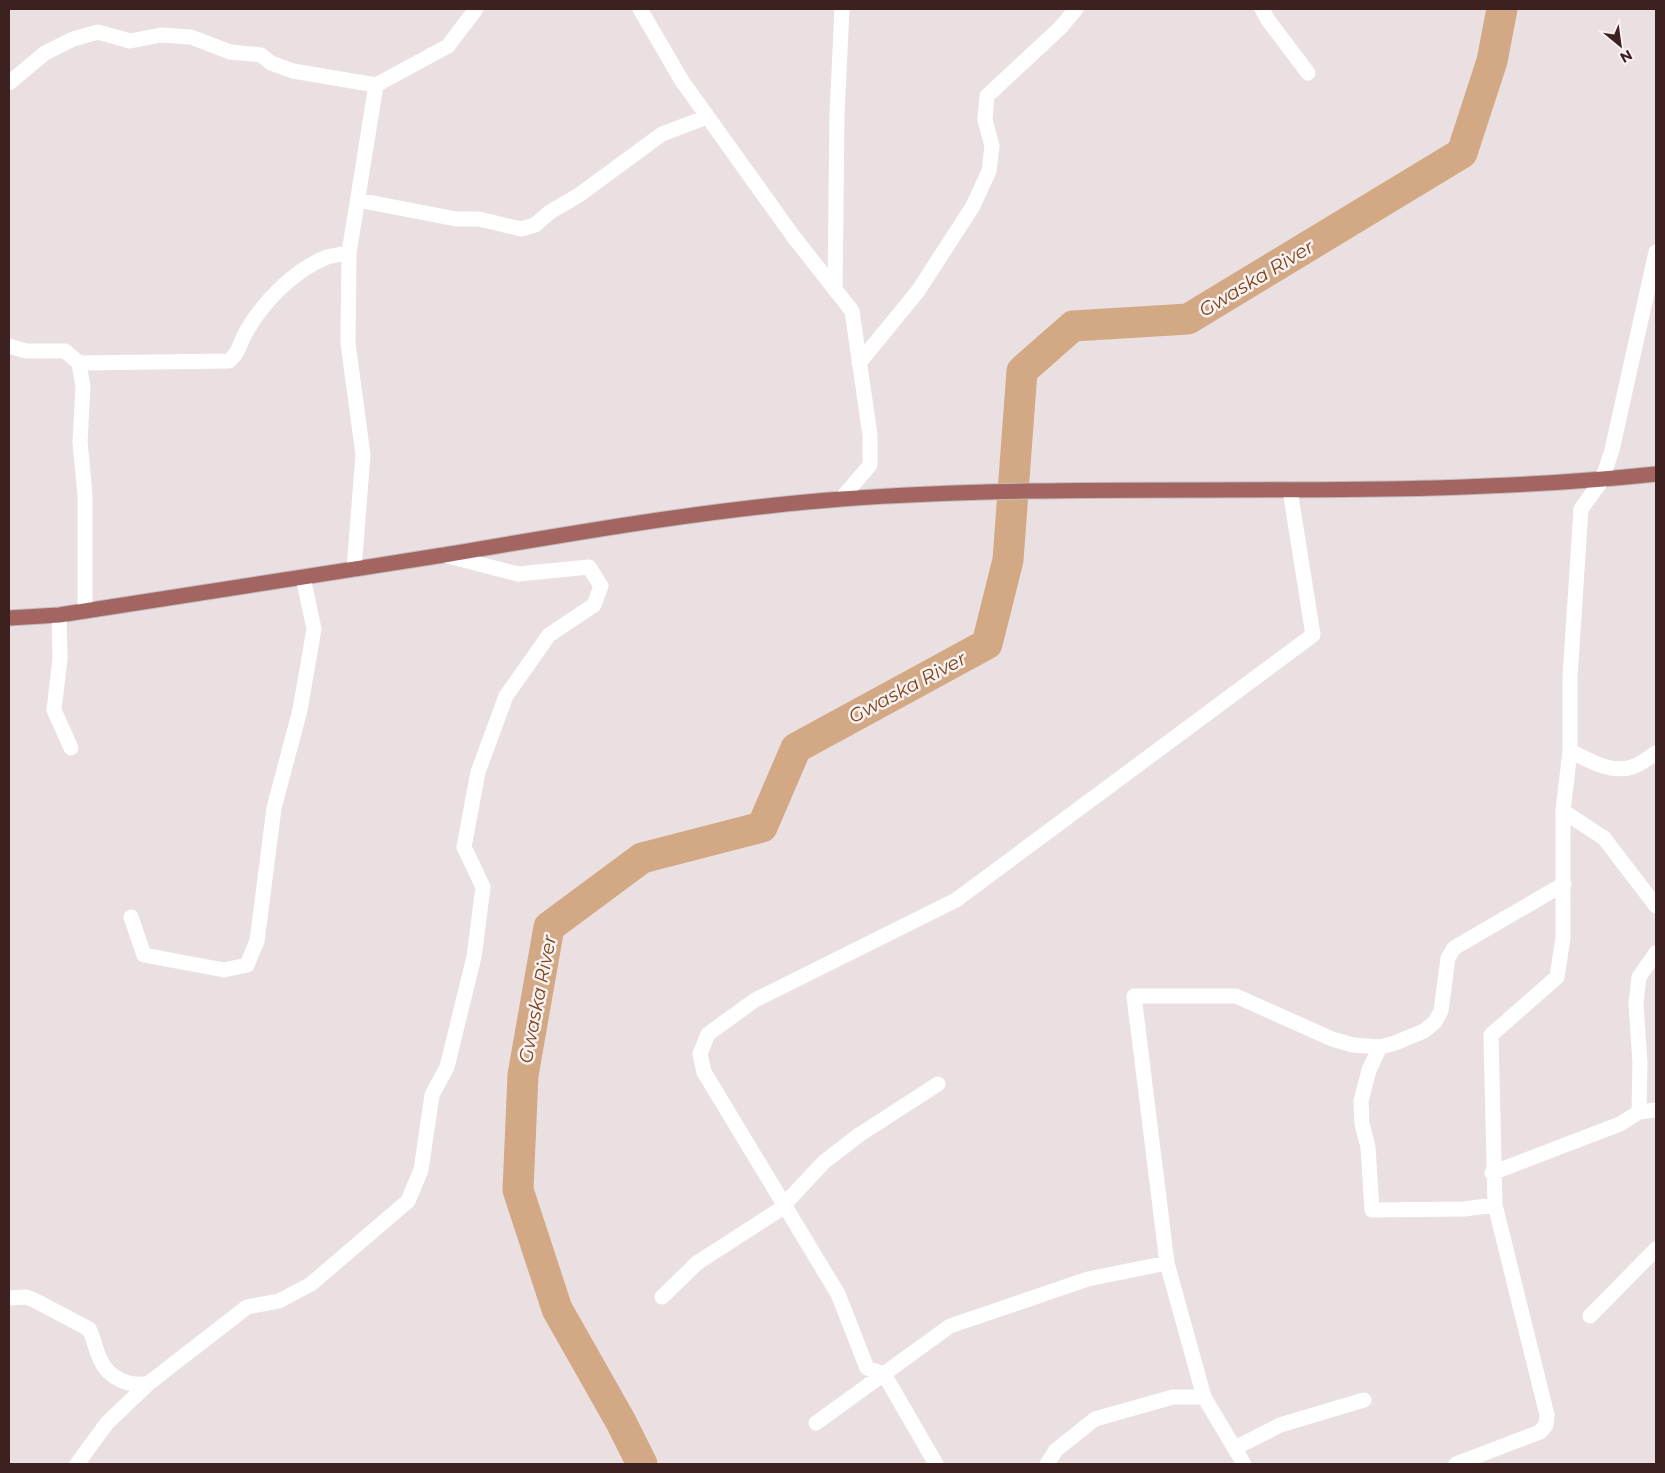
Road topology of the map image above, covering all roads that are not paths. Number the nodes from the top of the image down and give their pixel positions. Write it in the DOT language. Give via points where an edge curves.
graph roads {
  1 [pos="476,9"];
  2 [pos="640,9"];
  3 [pos="842,9"];
  4 [pos="1076,9"];
  5 [pos="1262,9"];
  6 [pos="1308,73"];
  7 [pos="9,83"];
  8 [pos="376,85"];
  9 [pos="707,116"];
  10 [pos="358,200"];
  11 [pos="1656,252"];
  12 [pos="349,253"];
  13 [pos="835,290"];
  14 [pos="9,346"];
  15 [pos="79,363"];
  16 [pos="859,363"];
  17 [pos="1656,474"];
  18 [pos="1602,480"];
  19 [pos="1290,490"];
  20 [pos="841,499"];
  21 [pos="444,555"];
  22 [pos="354,569"];
  23 [pos="303,577"];
  24 [pos="85,610"];
  25 [pos="60,614"];
  26 [pos="9,618"];
  27 [pos="71,748"];
  28 [pos="1570,751"];
  29 [pos="1656,753"];
  30 [pos="1563,811"];
  31 [pos="1564,884"];
  32 [pos="1656,906"];
  33 [pos="131,917"];
  34 [pos="1656,953"];
  35 [pos="1380,1047"];
  36 [pos="938,1084"];
  37 [pos="1656,1110"];
  38 [pos="1639,1112"];
  39 [pos="1492,1174"];
  40 [pos="783,1203"];
  41 [pos="1495,1204"];
  42 [pos="1656,1249"];
  43 [pos="1168,1263"];
  44 [pos="662,1297"];
  45 [pos="9,1298"];
  46 [pos="1590,1316"];
  47 [pos="884,1374"];
  48 [pos="149,1383"];
  49 [pos="1204,1397"];
  50 [pos="1364,1400"];
  51 [pos="816,1423"];
  52 [pos="1235,1448"];
  53 [pos="77,1464"];
  54 [pos="936,1464"];
  55 [pos="1047,1464"];
  56 [pos="1244,1464"];
  57 [pos="1456,1464"];
  1 -- 8 [label="street" via="448,46"];
  2 -- 9 [label="street" via="682,81"];
  3 -- 13 [label="street"];
  4 -- 16 [label="street" via="987,96 985,120 992,146 989,171 973,206 918,291"];
  5 -- 6 [label="street"];
  7 -- 8 [label="street" via="45,53 73,39 98,32 130,41 161,36 192,38 230,52 262,55 271,63 293,70"];
  8 -- 10 [label="street"];
  9 -- 10 [label="street" via="662,134 580,195 535,224 521,229 479,218 456,219"];
  9 -- 13 [label="street"];
  10 -- 12 [label="street"];
  11 -- 18 [label="street" via="1612,450"];
  12 -- 15 [label="street" via="327,257 301,272 269,299 245,333 239,352 230,361"];
  12 -- 22 [label="street" via="348,343 363,455"];
  13 -- 16 [label="street" via="852,311"];
  14 -- 15 [label="street" via="26,351 65,351"];
  15 -- 24 [label="street" via="83,387 80,442 85,495"];
  16 -- 20 [label="street" via="870,435 870,465"];
  17 -- 18 [label="main road"];
  18 -- 19 [label="main road"];
  18 -- 28 [label="street" via="1581,509 1570,677"];
  19 -- 20 [label="main road" via="975,493"];
  19 -- 40 [label="street" via="1313,635 956,900 755,1000 708,1034 700,1054 704,1072"];
  20 -- 21 [label="main road" via="657,520"];
  21 -- 22 [label="main road"];
  21 -- 48 [label="street" via="518,574 589,567 601,586 594,605 549,635 506,696 478,772 464,847 483,887 474,957 447,1067 432,1095 421,1170 408,1201 311,1284 279,1301 247,1307"];
  22 -- 23 [label="main road"];
  23 -- 24 [label="main road"];
  23 -- 33 [label="street" via="314,629 300,710 274,808 257,941 246,965 224,970 144,955"];
  24 -- 25 [label="main road"];
  25 -- 26 [label="main road"];
  25 -- 27 [label="street" via="60,659 54,710"];
  28 -- 29 [label="street" via="1602,767 1616,768 1632,767"];
  28 -- 30 [label="street"];
  30 -- 31 [label="street"];
  30 -- 32 [label="street" via="1604,838"];
  31 -- 35 [label="street" via="1454,948 1448,958 1441,1011 1435,1022 1424,1031"];
  31 -- 39 [label="street" via="1563,938 1556,977 1491,1036"];
  34 -- 38 [label="street" via="1639,976 1636,1003"];
  35 -- 41 [label="street" via="1369,1070 1361,1101 1372,1210 1464,1210"];
  35 -- 43 [label="street" via="1332,1039 1236,996 1134,996"];
  36 -- 40 [label="street" via="859,1135 824,1162"];
  37 -- 38 [label="street"];
  38 -- 39 [label="street" via="1620,1124"];
  39 -- 41 [label="street"];
  40 -- 44 [label="street" via="779,1210 697,1263"];
  40 -- 47 [label="street" via="838,1294 867,1368"];
  41 -- 57 [label="street" via="1547,1415 1546,1425 1540,1432"];
  42 -- 46 [label="street"];
  43 -- 47 [label="street" via="1088,1279 950,1326"];
  43 -- 49 [label="street"];
  45 -- 48 [label="street" via="34,1300 89,1329 100,1361 113,1376 137,1386"];
  47 -- 51 [label="street"];
  47 -- 54 [label="street"];
  48 -- 53 [label="street" via="107,1423"];
  49 -- 52 [label="street"];
  49 -- 55 [label="street" via="1174,1397 1095,1420 1056,1450"];
  50 -- 52 [label="street" via="1280,1425"];
  52 -- 56 [label="street"];
}
